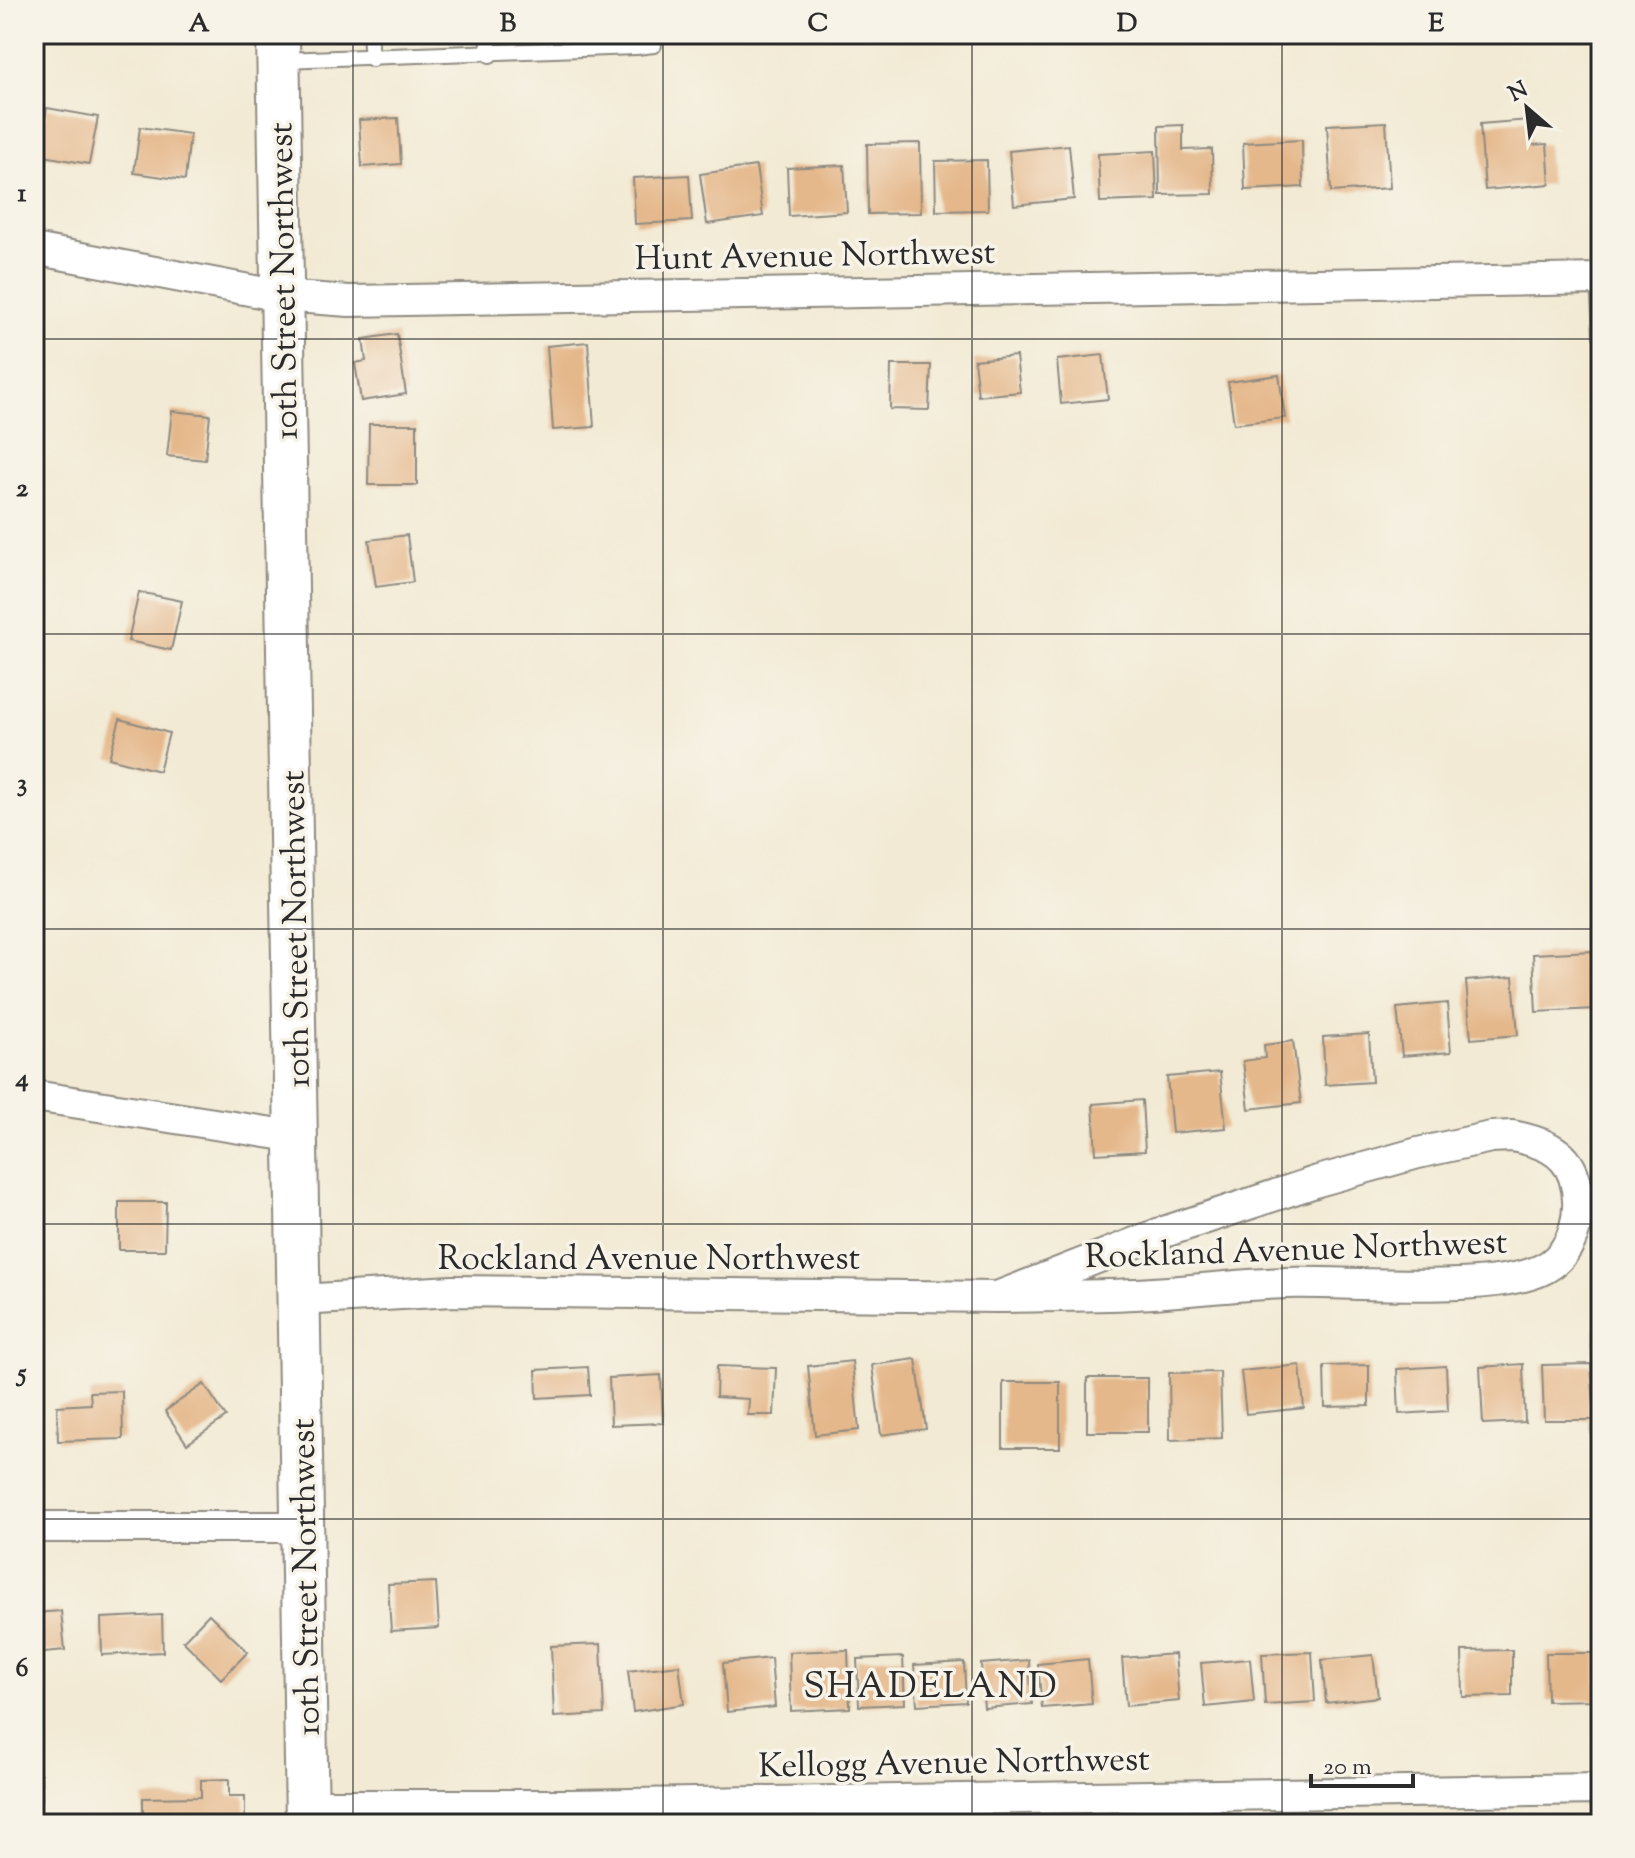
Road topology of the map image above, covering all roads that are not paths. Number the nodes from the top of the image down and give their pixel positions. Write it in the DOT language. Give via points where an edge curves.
graph roads {
  1 [pos="370,34"];
  2 [pos="488,34"];
  3 [pos="654,34"];
  4 [pos="278,47"];
  5 [pos="490,55"];
  6 [pos="372,59"];
  7 [pos="34,249"];
  8 [pos="1600,279"];
  9 [pos="281,296"];
  10 [pos="1601,336"];
  11 [pos="34,1096"];
  12 [pos="298,1137"];
  13 [pos="997,1297"];
  14 [pos="300,1300"];
  15 [pos="34,1527"];
  16 [pos="304,1527"];
  17 [pos="1601,1789"];
  18 [pos="307,1815"];
  1 -- 6 [label="lane"];
  2 -- 5 [label="lane"];
  3 -- 5 [label="lane" via="654,45"];
  4 -- 6 [label="lane"];
  4 -- 9 [label="main road, 10th Street Northwest"];
  5 -- 6 [label="lane"];
  7 -- 9 [label="street, Hunt Avenue Northwest"];
  8 -- 9 [label="street, Hunt Avenue Northwest" via="349,301"];
  8 -- 10 [label="lane"];
  9 -- 12 [label="main road, 10th Street Northwest"];
  11 -- 12 [label="street"];
  12 -- 14 [label="main road, 10th Street Northwest"];
  13 -- 13 [label="street, Rockland Avenue Northwest" via="1525,1277 1548,1267 1566,1250 1579,1196 1573,1173 1559,1154 1539,1141 1491,1137 1318,1181 1158,1234"];
  13 -- 14 [label="street, Rockland Avenue Northwest" via="452,1291"];
  14 -- 16 [label="main road, 10th Street Northwest"];
  15 -- 16 [label="street"];
  16 -- 18 [label="main road, 10th Street Northwest"];
  17 -- 18 [label="street, Kellogg Avenue Northwest" via="569,1805"];
}
